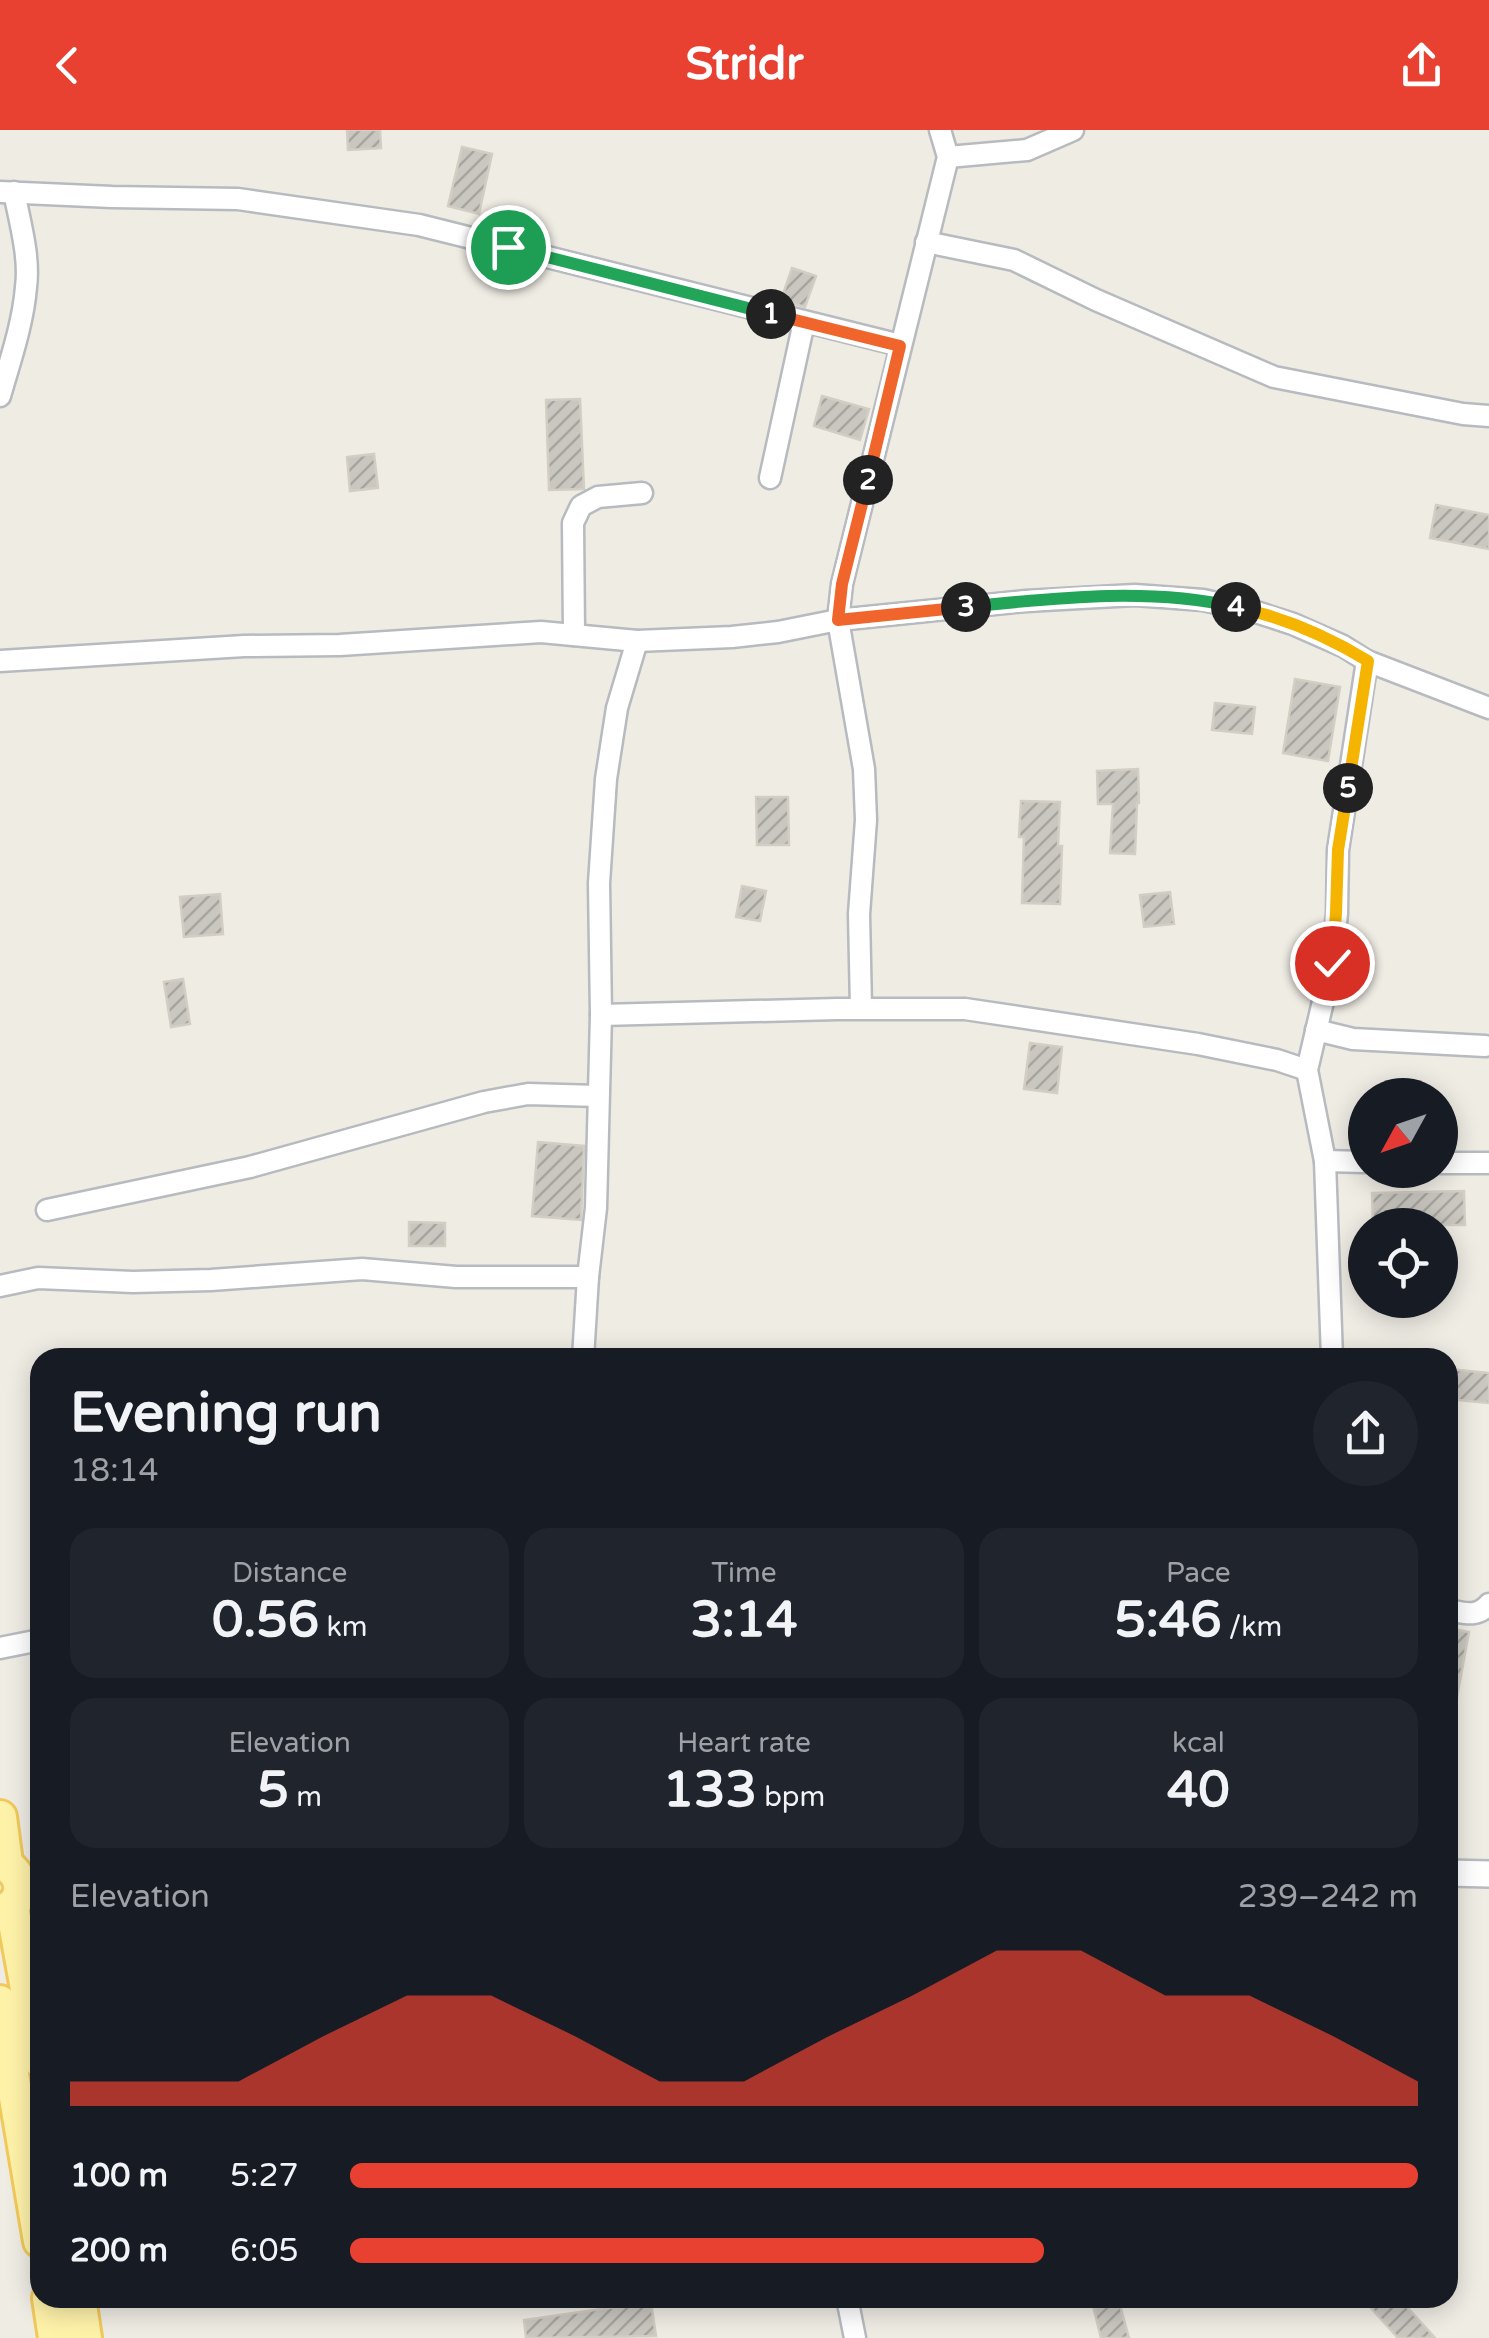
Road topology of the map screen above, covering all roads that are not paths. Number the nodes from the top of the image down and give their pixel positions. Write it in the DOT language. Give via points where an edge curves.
graph roads {
  1 [pos="940,130"];
  2 [pos="1073,130"];
  3 [pos="948,157"];
  4 [pos="7,192"];
  5 [pos="926,242"];
  6 [pos="804,322"];
  7 [pos="900,346"];
  8 [pos="0,396"];
  9 [pos="1489,416"];
  10 [pos="770,478"];
  11 [pos="642,493"];
  12 [pos="838,620"];
  13 [pos="574,635"];
  14 [pos="637,641"];
  15 [pos="0,661"];
  16 [pos="1368,661"];
  17 [pos="1489,708"];
  18 [pos="860,1008"];
  19 [pos="601,1015"];
  20 [pos="1316,1030"];
  21 [pos="1485,1046"];
  22 [pos="1307,1070"];
  23 [pos="598,1096"];
  24 [pos="1325,1161"];
  25 [pos="1348,1162"];
  26 [pos="1458,1162"];
  27 [pos="1489,1163"];
  28 [pos="47,1210"];
  29 [pos="588,1277"];
  30 [pos="0,1286"];
  31 [pos="584,1348"];
  32 [pos="1332,1348"];
  33 [pos="1489,1604"];
  34 [pos="1458,1611"];
  35 [pos="30,1642"];
  36 [pos="0,1648"];
  37 [pos="0,1817"];
  38 [pos="1458,1873"];
  39 [pos="1489,1874"];
  40 [pos="13,1886"];
  41 [pos="30,1996"];
  42 [pos="0,2002"];
  43 [pos="30,2181"];
  44 [pos="50,2308"];
  45 [pos="80,2308"];
  46 [pos="849,2308"];
  47 [pos="55,2338"];
  48 [pos="85,2338"];
  49 [pos="855,2338"];
  1 -- 3 [label="street"];
  2 -- 3 [label="street" via="1026,150"];
  3 -- 5 [label="street"];
  4 -- 6 [label="street" via="238,199 419,226"];
  4 -- 8 [label="street" via="24,242 27,284"];
  5 -- 7 [label="street"];
  5 -- 9 [label="street" via="1014,260 1274,377"];
  6 -- 7 [label="street"];
  6 -- 10 [label="street"];
  7 -- 12 [label="street"];
  11 -- 13 [label="street" via="598,497 581,506 573,524"];
  12 -- 14 [label="street" via="732,637"];
  12 -- 16 [label="street" via="1080,596 1203,600 1292,624"];
  12 -- 18 [label="street" via="864,769"];
  13 -- 14 [label="street"];
  13 -- 15 [label="street"];
  14 -- 19 [label="street" via="606,779"];
  16 -- 17 [label="street"];
  16 -- 20 [label="street" via="1338,850 1332,963"];
  18 -- 19 [label="street"];
  18 -- 22 [label="street" via="965,1009 1198,1044"];
  19 -- 23 [label="street"];
  20 -- 21 [label="street" via="1353,1040"];
  20 -- 22 [label="street"];
  22 -- 24 [label="street"];
  23 -- 28 [label="street" via="528,1094 484,1102 250,1167"];
  23 -- 29 [label="street"];
  24 -- 25 [label="street"];
  24 -- 32 [label="street"];
  26 -- 27 [label="street"];
  29 -- 30 [label="street" via="362,1270 133,1282 38,1278"];
  29 -- 31 [label="street"];
  33 -- 34 [label="street" via="1475,1614"];
  35 -- 36 [label="street"];
  37 -- 40 [label="main road"];
  38 -- 39 [label="street"];
  40 -- 41 [label="main road"];
  42 -- 43 [label="main road"];
  44 -- 47 [label="main road"];
  45 -- 48 [label="main road"];
  46 -- 49 [label="street"];
}
